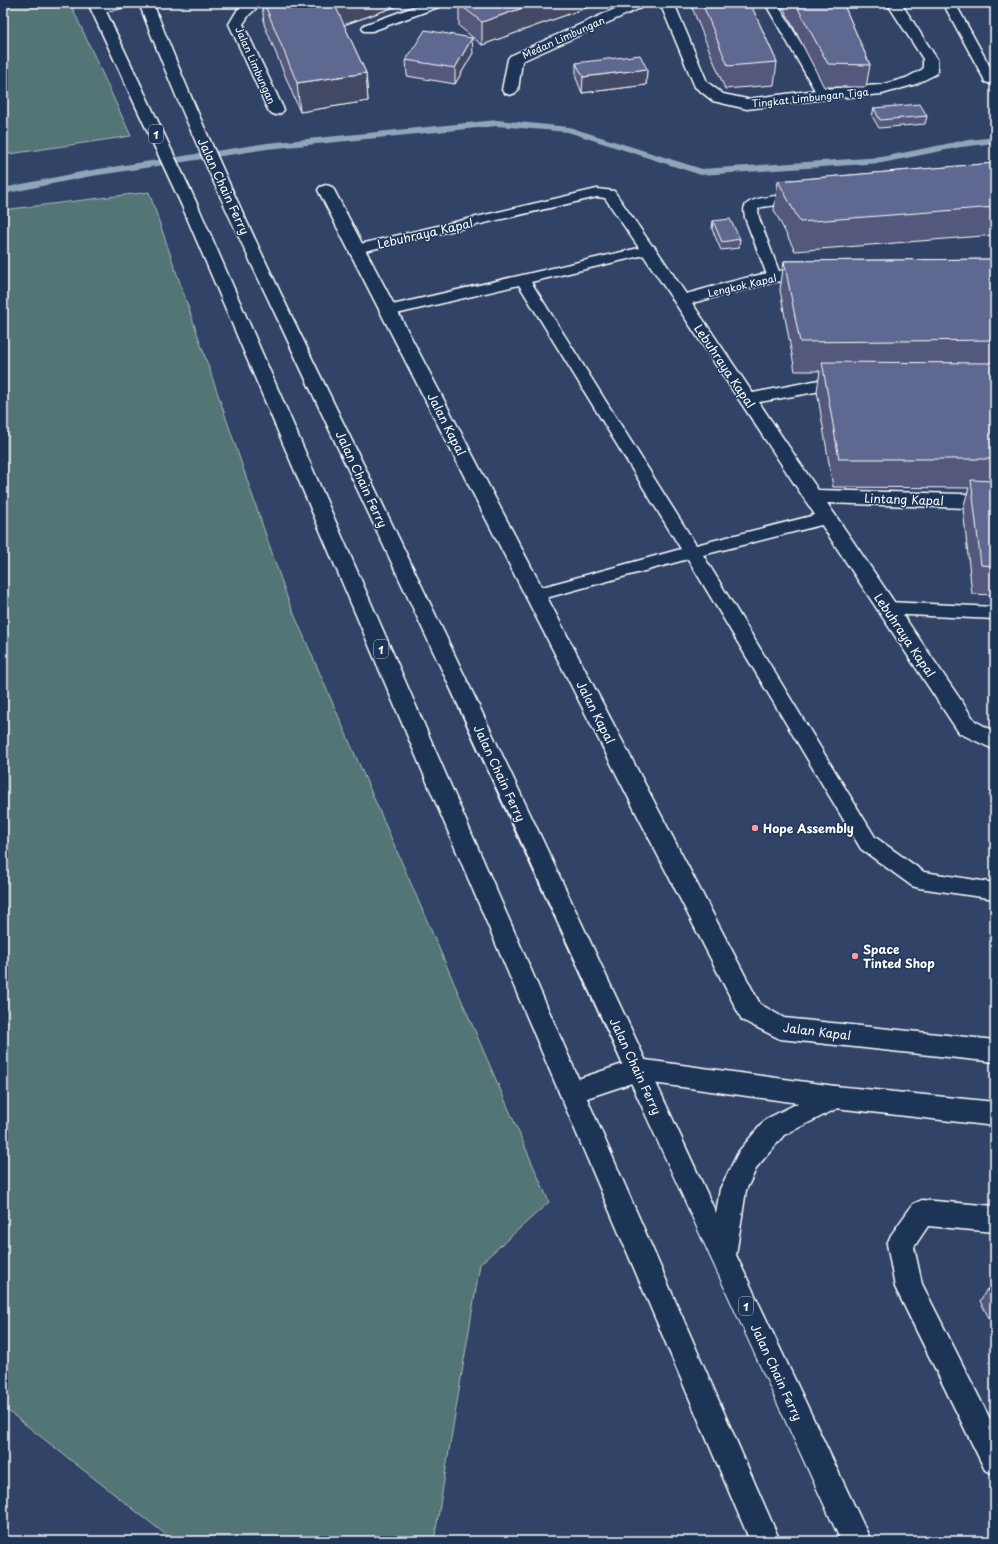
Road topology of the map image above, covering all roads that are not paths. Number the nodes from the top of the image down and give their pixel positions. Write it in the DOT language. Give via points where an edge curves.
graph roads {
  1 [pos="124,3"];
  2 [pos="146,3"];
  3 [pos="255,3"];
  4 [pos="437,3"];
  5 [pos="640,3"];
  6 [pos="667,3"];
  7 [pos="771,3"];
  8 [pos="894,3"];
  9 [pos="949,3"];
  10 [pos="97,6"];
  11 [pos="368,28"];
  12 [pos="995,81"];
  13 [pos="510,90"];
  14 [pos="824,94"];
  15 [pos="276,110"];
  16 [pos="326,190"];
  17 [pos="813,196"];
  18 [pos="356,249"];
  19 [pos="648,250"];
  20 [pos="829,273"];
  21 [pos="774,277"];
  22 [pos="523,280"];
  23 [pos="681,300"];
  24 [pos="388,311"];
  25 [pos="860,382"];
  26 [pos="748,399"];
  27 [pos="813,496"];
  28 [pos="995,502"];
  29 [pos="827,518"];
  30 [pos="692,552"];
  31 [pos="535,595"];
  32 [pos="887,608"];
  33 [pos="995,613"];
  34 [pos="995,742"];
  35 [pos="995,891"];
  36 [pos="995,1051"];
  37 [pos="638,1070"];
  38 [pos="572,1092"];
  39 [pos="835,1097"];
  40 [pos="995,1114"];
  41 [pos="995,1219"];
  42 [pos="722,1256"];
  43 [pos="995,1460"];
  44 [pos="765,1541"];
  45 [pos="856,1541"];
  1 -- 10 [label="main road"];
  2 -- 37 [label="main road, Jalan Chain Ferry / 1" via="165,53 229,199 446,656"];
  3 -- 15 [label="main road, Jalan Limbungan" via="244,12 236,24"];
  4 -- 11 [label="lane"];
  5 -- 13 [label="main road, Medan Limbungan" via="515,59"];
  6 -- 14 [label="main road, Tingkat Limbungan Tiga" via="700,84 718,98 747,104"];
  7 -- 14 [label="lane"];
  8 -- 14 [label="main road, Tingkat Limbungan Tiga" via="930,59 931,71 911,81 882,89"];
  9 -- 12 [label="lane" via="990,78"];
  10 -- 38 [label="main road, 1" via="190,206"];
  16 -- 18 [label="main road, Jalan Kapal"];
  17 -- 21 [label="lane" via="758,203 751,207 752,218"];
  18 -- 19 [label="lane, Lebuhraya Kapal" via="596,193 609,194"];
  18 -- 24 [label="main road, Jalan Kapal"];
  19 -- 22 [label="lane"];
  19 -- 23 [label="main road, Lebuhraya Kapal"];
  20 -- 21 [label="main road, Lengkok Kapal"];
  21 -- 23 [label="main road, Lengkok Kapal"];
  22 -- 24 [label="lane"];
  22 -- 30 [label="lane"];
  23 -- 26 [label="main road, Lebuhraya Kapal"];
  24 -- 31 [label="main road, Jalan Kapal"];
  25 -- 26 [label="lane" via="829,383"];
  26 -- 27 [label="main road, Lebuhraya Kapal"];
  27 -- 28 [label="main road, Lintang Kapal"];
  27 -- 29 [label="main road, Lebuhraya Kapal"];
  29 -- 30 [label="lane"];
  29 -- 32 [label="main road, Lebuhraya Kapal"];
  30 -- 31 [label="lane"];
  30 -- 35 [label="lane" via="868,843 920,880"];
  31 -- 36 [label="main road, Jalan Kapal" via="751,1012 780,1028"];
  32 -- 33 [label="lane"];
  32 -- 34 [label="main road, Lebuhraya Kapal" via="967,727"];
  37 -- 38 [label="main road"];
  37 -- 39 [label="main road"];
  37 -- 42 [label="main road, Jalan Chain Ferry / 1"];
  38 -- 44 [label="main road, 1"];
  39 -- 40 [label="main road"];
  39 -- 42 [label="main road" via="775,1127 748,1159 732,1189"];
  41 -- 43 [label="main road" via="922,1213 900,1244 909,1287"];
  42 -- 45 [label="main road, Jalan Chain Ferry / 1"];
}
